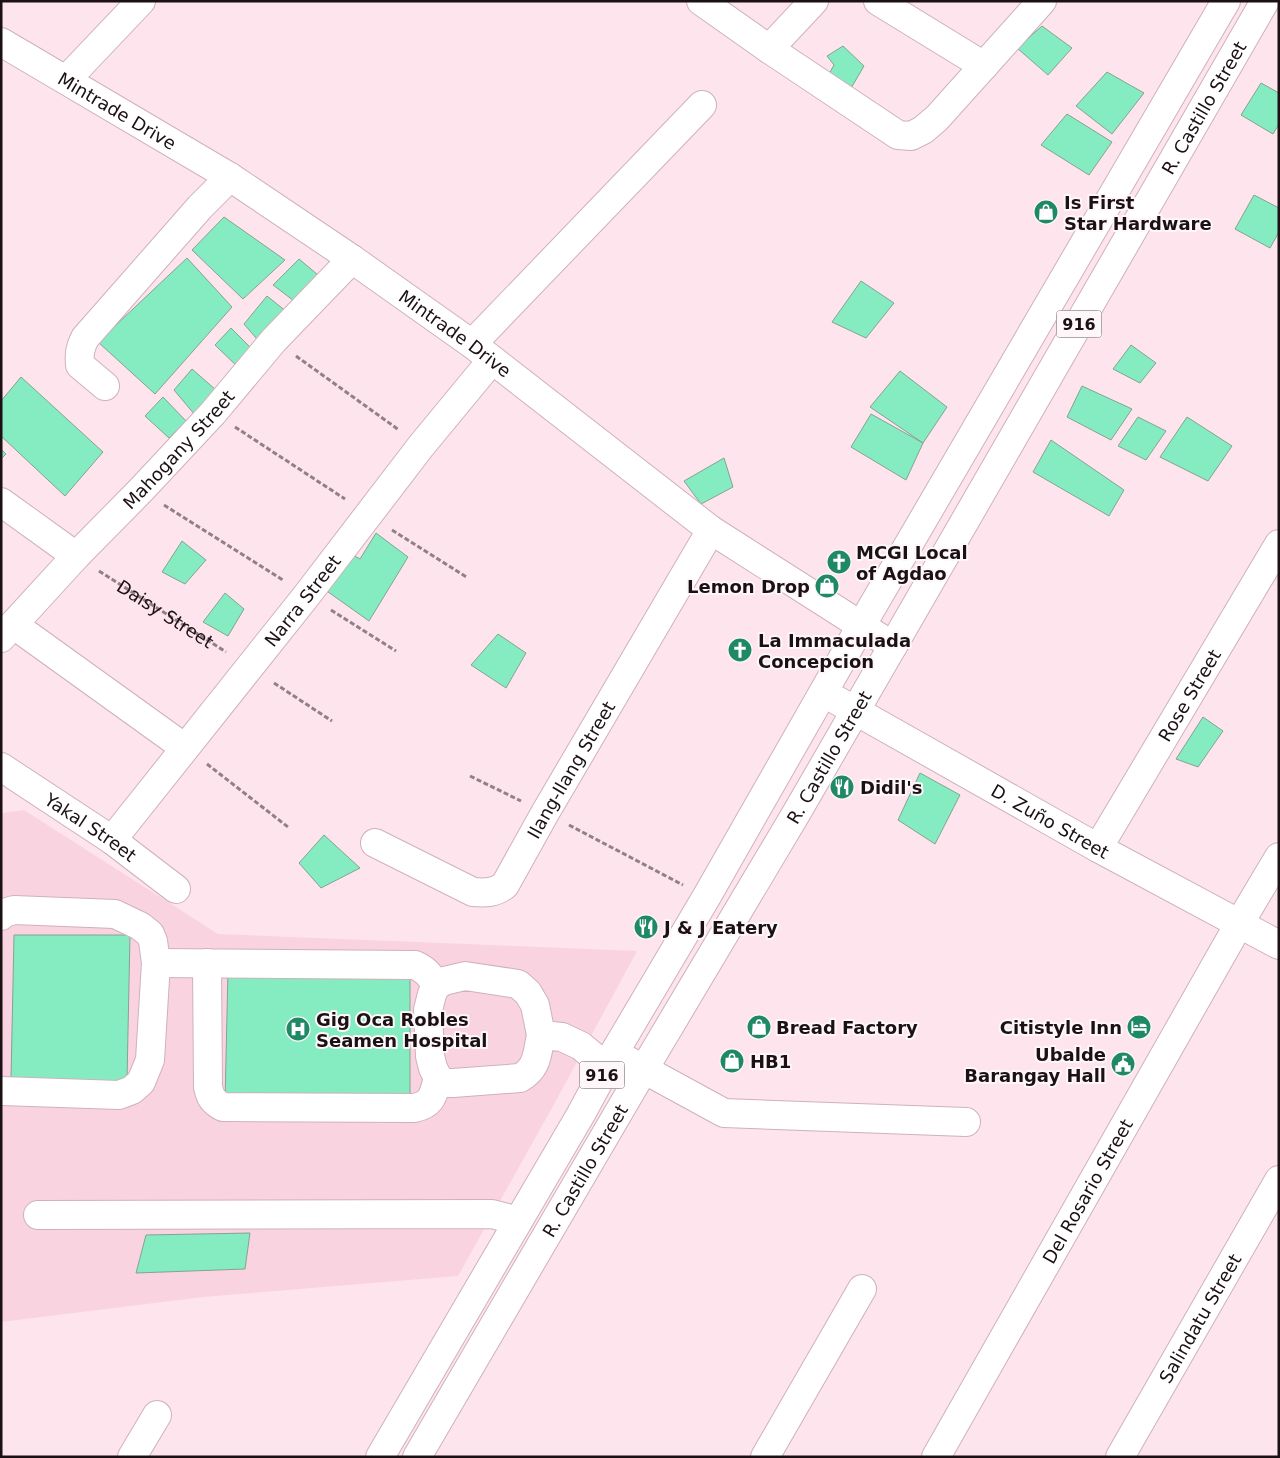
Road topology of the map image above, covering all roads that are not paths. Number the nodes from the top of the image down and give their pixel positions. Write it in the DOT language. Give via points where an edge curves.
graph roads {
  1 [pos="141,1"];
  2 [pos="701,1"];
  3 [pos="814,1"];
  4 [pos="878,1"];
  5 [pos="1226,1"];
  6 [pos="1264,1"];
  7 [pos="1037,3"];
  8 [pos="1,42"];
  9 [pos="769,49"];
  10 [pos="984,66"];
  11 [pos="66,80"];
  12 [pos="702,105"];
  13 [pos="230,177"];
  14 [pos="352,259"];
  15 [pos="482,352"];
  16 [pos="105,386"];
  17 [pos="1,502"];
  18 [pos="711,530"];
  19 [pos="1279,544"];
  20 [pos="76,556"];
  21 [pos="861,626"];
  22 [pos="7,631"];
  23 [pos="893,646"];
  24 [pos="824,693"];
  25 [pos="856,711"];
  26 [pos="185,748"];
  27 [pos="1,767"];
  28 [pos="112,840"];
  29 [pos="375,843"];
  30 [pos="1098,848"];
  31 [pos="1279,857"];
  32 [pos="176,889"];
  33 [pos="1,916"];
  34 [pos="1239,924"];
  35 [pos="1279,945"];
  36 [pos="156,963"];
  37 [pos="207,963"];
  38 [pos="436,986"];
  39 [pos="541,1035"];
  40 [pos="610,1060"];
  41 [pos="644,1069"];
  42 [pos="438,1078"];
  43 [pos="1,1091"];
  44 [pos="966,1122"];
  45 [pos="1279,1180"];
  46 [pos="38,1215"];
  47 [pos="518,1221"];
  48 [pos="862,1289"];
  49 [pos="158,1415"];
  50 [pos="132,1457"];
  51 [pos="380,1457"];
  52 [pos="417,1457"];
  53 [pos="765,1457"];
  54 [pos="936,1457"];
  55 [pos="1120,1457"];
  1 -- 11 [label="street"];
  2 -- 9 [label="street"];
  3 -- 9 [label="street"];
  4 -- 10 [label="street"];
  5 -- 21 [label="street, R. Castillo Street / 916"];
  6 -- 23 [label="street, R. Castillo Street / 916"];
  7 -- 10 [label="street"];
  8 -- 11 [label="street, Mintrade Drive"];
  9 -- 10 [label="street" via="898,135 912,136 923,130"];
  11 -- 13 [label="street, Mintrade Drive"];
  12 -- 15 [label="street, Narra Street"];
  13 -- 14 [label="street, Mintrade Drive"];
  13 -- 16 [label="street" via="85,338 80,347 80,365"];
  14 -- 15 [label="street, Mintrade Drive"];
  14 -- 20 [label="street, Mahogany Street" via="274,340 213,413"];
  15 -- 18 [label="street, Mintrade Drive"];
  15 -- 26 [label="street, Narra Street" via="421,446"];
  17 -- 20 [label="street"];
  18 -- 21 [label="street, Mintrade Drive"];
  18 -- 29 [label="street, Ilang-Ilang Street" via="505,885 497,891 473,892"];
  19 -- 30 [label="street, Rose Street"];
  20 -- 22 [label="street, Mahogany Street"];
  21 -- 23 [label="street, Mintrade Drive"];
  21 -- 24 [label="street, R. Castillo Street / 916"];
  22 -- 26 [label="street"];
  23 -- 25 [label="street, R. Castillo Street / 916"];
  24 -- 25 [label="street, D. Zuño Street"];
  24 -- 40 [label="street, R. Castillo Street / 916"];
  25 -- 30 [label="street, D. Zuño Street"];
  25 -- 41 [label="street, R. Castillo Street / 916"];
  26 -- 28 [label="street, Narra Street"];
  27 -- 28 [label="street, Yakal Street"];
  28 -- 32 [label="street, Yakal Street"];
  30 -- 34 [label="street, D. Zuño Street"];
  31 -- 34 [label="street, Del Rosario Street"];
  33 -- 36 [label="street" via="14,910 115,914 150,934"];
  34 -- 35 [label="street, D. Zuño Street"];
  34 -- 54 [label="street, Del Rosario Street"];
  36 -- 37 [label="street"];
  36 -- 43 [label="street" via="150,1060 141,1082 132,1090 119,1095"];
  37 -- 38 [label="street" via="415,965 430,974"];
  37 -- 42 [label="street" via="208,1087 214,1103 222,1107 414,1108 423,1106 432,1098"];
  38 -- 39 [label="street" via="465,976 518,984 535,1005"];
  38 -- 42 [label="street" via="428,1010 430,1056"];
  39 -- 40 [label="street" via="562,1037"];
  39 -- 42 [label="street" via="535,1063 528,1074 520,1078 453,1084"];
  40 -- 41 [label="street"];
  40 -- 47 [label="street, R. Castillo Street / 916"];
  41 -- 44 [label="street" via="724,1113"];
  41 -- 52 [label="street, R. Castillo Street / 916"];
  45 -- 55 [label="street, Salindatu Street"];
  46 -- 47 [label="street" via="492,1214"];
  47 -- 51 [label="street, R. Castillo Street / 916"];
  48 -- 53 [label="street"];
  49 -- 50 [label="street"];
}
